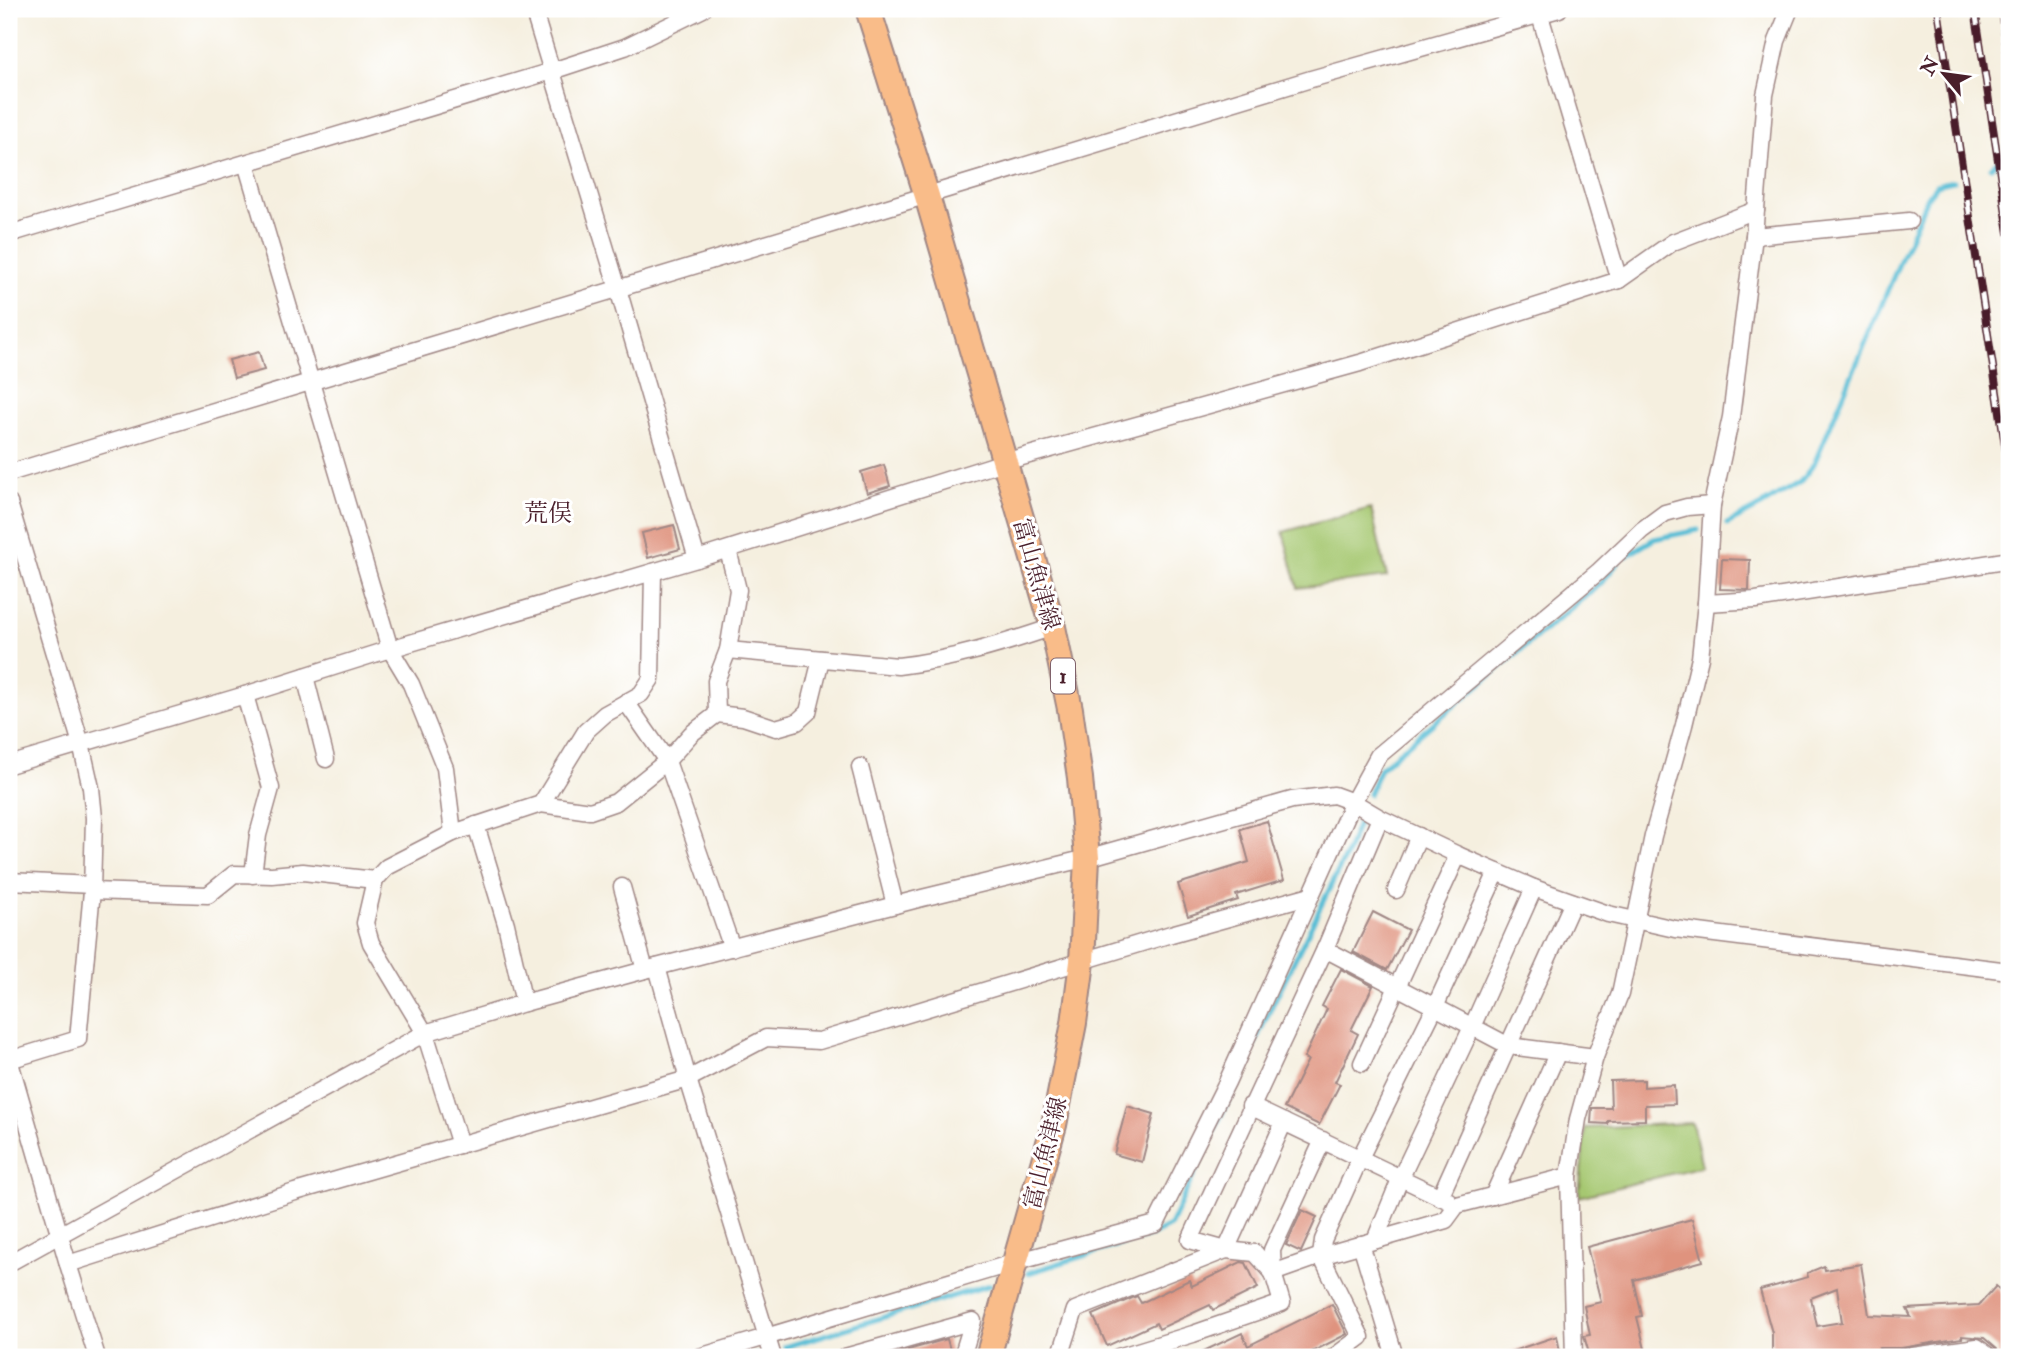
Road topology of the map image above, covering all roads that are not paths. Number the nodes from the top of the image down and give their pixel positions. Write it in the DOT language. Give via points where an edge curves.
graph roads {
  1 [pos="533,9"];
  2 [pos="703,9"];
  3 [pos="868,9"];
  4 [pos="1559,9"];
  5 [pos="1790,9"];
  6 [pos="1539,12"];
  7 [pos="552,71"];
  8 [pos="246,163"];
  9 [pos="926,196"];
  10 [pos="1755,210"];
  11 [pos="1909,221"];
  12 [pos="9,234"];
  13 [pos="1754,236"];
  14 [pos="1619,280"];
  15 [pos="618,289"];
  16 [pos="312,381"];
  17 [pos="1004,462"];
  18 [pos="9,473"];
  19 [pos="9,503"];
  20 [pos="1713,505"];
  21 [pos="728,550"];
  22 [pos="697,559"];
  23 [pos="2004,561"];
  24 [pos="653,572"];
  25 [pos="1706,603"];
  26 [pos="1053,627"];
  27 [pos="390,649"];
  28 [pos="728,650"];
  29 [pos="821,659"];
  30 [pos="305,676"];
  31 [pos="245,695"];
  32 [pos="626,702"];
  33 [pos="717,714"];
  34 [pos="81,744"];
  35 [pos="326,759"];
  36 [pos="667,761"];
  37 [pos="9,765"];
  38 [pos="859,767"];
  39 [pos="1353,802"];
  40 [pos="541,804"];
  41 [pos="1380,818"];
  42 [pos="476,825"];
  43 [pos="453,833"];
  44 [pos="1419,836"];
  45 [pos="1458,855"];
  46 [pos="1087,858"];
  47 [pos="1497,872"];
  48 [pos="253,875"];
  49 [pos="375,880"];
  50 [pos="9,881"];
  51 [pos="622,887"];
  52 [pos="92,888"];
  53 [pos="1534,888"];
  54 [pos="1396,890"];
  55 [pos="1311,895"];
  56 [pos="1573,901"];
  57 [pos="895,905"];
  58 [pos="1636,920"];
  59 [pos="732,948"];
  60 [pos="1325,949"];
  61 [pos="1082,962"];
  62 [pos="651,969"];
  63 [pos="2009,971"];
  64 [pos="1397,987"];
  65 [pos="524,1003"];
  66 [pos="1435,1007"];
  67 [pos="1472,1027"];
  68 [pos="425,1033"];
  69 [pos="1509,1046"];
  70 [pos="1558,1052"];
  71 [pos="1595,1057"];
  72 [pos="9,1059"];
  73 [pos="1362,1063"];
  74 [pos="688,1079"];
  75 [pos="1250,1106"];
  76 [pos="1284,1122"];
  77 [pos="1323,1140"];
  78 [pos="460,1145"];
  79 [pos="1360,1158"];
  80 [pos="1569,1176"];
  81 [pos="1401,1177"];
  82 [pos="1493,1196"];
  83 [pos="1440,1197"];
  84 [pos="1457,1205"];
  85 [pos="60,1235"];
  86 [pos="1368,1242"];
  87 [pos="1226,1250"];
  88 [pos="1321,1256"];
  89 [pos="1016,1262"];
  90 [pos="9,1263"];
  91 [pos="68,1265"];
  92 [pos="1273,1273"];
  93 [pos="999,1320"];
  94 [pos="973,1321"];
  95 [pos="767,1338"];
  96 [pos="1342,1355"];
  97 [pos="97,1357"];
  98 [pos="699,1357"];
  99 [pos="773,1357"];
  100 [pos="845,1357"];
  101 [pos="962,1357"];
  102 [pos="988,1357"];
  103 [pos="1060,1357"];
  104 [pos="1118,1357"];
  105 [pos="1395,1357"];
  106 [pos="1574,1357"];
  107 [pos="1906,1357"];
  108 [pos="1990,1357"];
  1 -- 7 [label="street"];
  2 -- 7 [label="street" via="625,47"];
  3 -- 9 [label="main road, 富山魚津線 / 1"];
  4 -- 6 [label="street"];
  5 -- 10 [label="street" via="1777,41 1765,95"];
  6 -- 9 [label="street"];
  6 -- 14 [label="street"];
  7 -- 8 [label="street"];
  7 -- 15 [label="street"];
  8 -- 12 [label="street"];
  8 -- 16 [label="street"];
  9 -- 15 [label="street"];
  9 -- 17 [label="main road, 富山魚津線 / 1"];
  10 -- 13 [label="street"];
  10 -- 14 [label="street" via="1673,242"];
  11 -- 13 [label="street"];
  13 -- 20 [label="street" via="1731,417"];
  14 -- 17 [label="street" via="1360,363"];
  15 -- 16 [label="street"];
  15 -- 22 [label="street"];
  16 -- 18 [label="street"];
  16 -- 27 [label="street"];
  17 -- 21 [label="street"];
  17 -- 26 [label="main road, 富山魚津線 / 1"];
  19 -- 34 [label="street"];
  20 -- 25 [label="street"];
  20 -- 39 [label="street" via="1665,513 1642,530 1378,756"];
  21 -- 22 [label="street"];
  21 -- 28 [label="street" via="738,590"];
  22 -- 24 [label="street"];
  23 -- 25 [label="street" via="1756,600"];
  24 -- 27 [label="street"];
  24 -- 32 [label="street" via="651,679 641,694"];
  25 -- 58 [label="street" via="1700,658"];
  26 -- 29 [label="street" via="922,664"];
  26 -- 46 [label="main road, 富山魚津線 / 1" via="1070,709"];
  27 -- 30 [label="street"];
  27 -- 43 [label="street" via="411,684 444,768"];
  28 -- 29 [label="street"];
  28 -- 33 [label="street" via="716,681"];
  29 -- 33 [label="street" via="808,712 797,722 776,728 743,716"];
  30 -- 31 [label="street"];
  30 -- 35 [label="street"];
  31 -- 34 [label="street"];
  31 -- 48 [label="street" via="271,788"];
  32 -- 36 [label="street"];
  32 -- 40 [label="street" via="586,731"];
  33 -- 36 [label="street"];
  34 -- 37 [label="street"];
  34 -- 52 [label="street" via="94,818"];
  36 -- 40 [label="street" via="616,802 590,811"];
  36 -- 59 [label="street"];
  38 -- 57 [label="street"];
  39 -- 41 [label="street"];
  39 -- 46 [label="street" via="1335,795 1292,800"];
  39 -- 55 [label="street"];
  40 -- 42 [label="street"];
  41 -- 44 [label="street"];
  41 -- 60 [label="street"];
  42 -- 43 [label="street"];
  42 -- 65 [label="street"];
  43 -- 49 [label="street" via="387,867"];
  44 -- 45 [label="street"];
  44 -- 54 [label="street"];
  45 -- 47 [label="street"];
  45 -- 64 [label="street"];
  46 -- 57 [label="street"];
  46 -- 61 [label="main road, 富山魚津線 / 1"];
  47 -- 53 [label="street"];
  47 -- 66 [label="street"];
  48 -- 49 [label="street" via="303,872"];
  48 -- 52 [label="street" via="234,874 208,895"];
  49 -- 68 [label="street" via="365,923 371,943"];
  50 -- 52 [label="street"];
  51 -- 62 [label="street"];
  52 -- 72 [label="street" via="78,1039"];
  53 -- 56 [label="street"];
  53 -- 67 [label="street"];
  55 -- 61 [label="street"];
  55 -- 89 [label="street" via="1227,1082 1156,1224"];
  56 -- 58 [label="street"];
  56 -- 69 [label="street"];
  57 -- 59 [label="street"];
  58 -- 63 [label="street" via="1675,929"];
  58 -- 71 [label="street" via="1619,994"];
  59 -- 62 [label="street"];
  60 -- 64 [label="street"];
  60 -- 75 [label="street"];
  61 -- 74 [label="street" via="819,1041 766,1038"];
  61 -- 89 [label="main road, 富山魚津線 / 1" via="1054,1125"];
  62 -- 65 [label="street"];
  62 -- 74 [label="street"];
  64 -- 66 [label="street"];
  64 -- 73 [label="street"];
  65 -- 68 [label="street"];
  66 -- 67 [label="street"];
  66 -- 79 [label="street"];
  67 -- 69 [label="street"];
  67 -- 81 [label="street"];
  68 -- 78 [label="street"];
  68 -- 85 [label="street"];
  69 -- 70 [label="street"];
  69 -- 83 [label="street"];
  70 -- 71 [label="street"];
  70 -- 82 [label="street"];
  71 -- 80 [label="street"];
  72 -- 85 [label="street"];
  74 -- 78 [label="street"];
  74 -- 95 [label="street"];
  75 -- 76 [label="street"];
  75 -- 87 [label="street" via="1190,1240"];
  76 -- 77 [label="street"];
  76 -- 87 [label="street"];
  77 -- 79 [label="street"];
  77 -- 92 [label="street" via="1272,1250"];
  78 -- 91 [label="street"];
  79 -- 81 [label="street"];
  79 -- 88 [label="street" via="1323,1240"];
  80 -- 82 [label="street"];
  80 -- 106 [label="street"];
  81 -- 83 [label="street"];
  81 -- 86 [label="street"];
  82 -- 84 [label="street"];
  83 -- 84 [label="street"];
  84 -- 86 [label="street" via="1446,1220"];
  85 -- 90 [label="street"];
  85 -- 91 [label="street"];
  86 -- 88 [label="street"];
  86 -- 105 [label="street"];
  87 -- 92 [label="street" via="1255,1253"];
  87 -- 103 [label="street" via="1075,1310"];
  88 -- 92 [label="street"];
  88 -- 96 [label="street" via="1361,1337"];
  89 -- 93 [label="main road, 富山魚津線 / 1"];
  89 -- 95 [label="street"];
  91 -- 97 [label="street"];
  92 -- 104 [label="street" via="1282,1303"];
  93 -- 94 [label="street"];
  93 -- 102 [label="main road, 富山魚津線 / 1"];
  94 -- 100 [label="street"];
  94 -- 101 [label="street"];
  95 -- 98 [label="street"];
  95 -- 99 [label="street"];
  107 -- 108 [label="street" via="1977,1347"];
}
